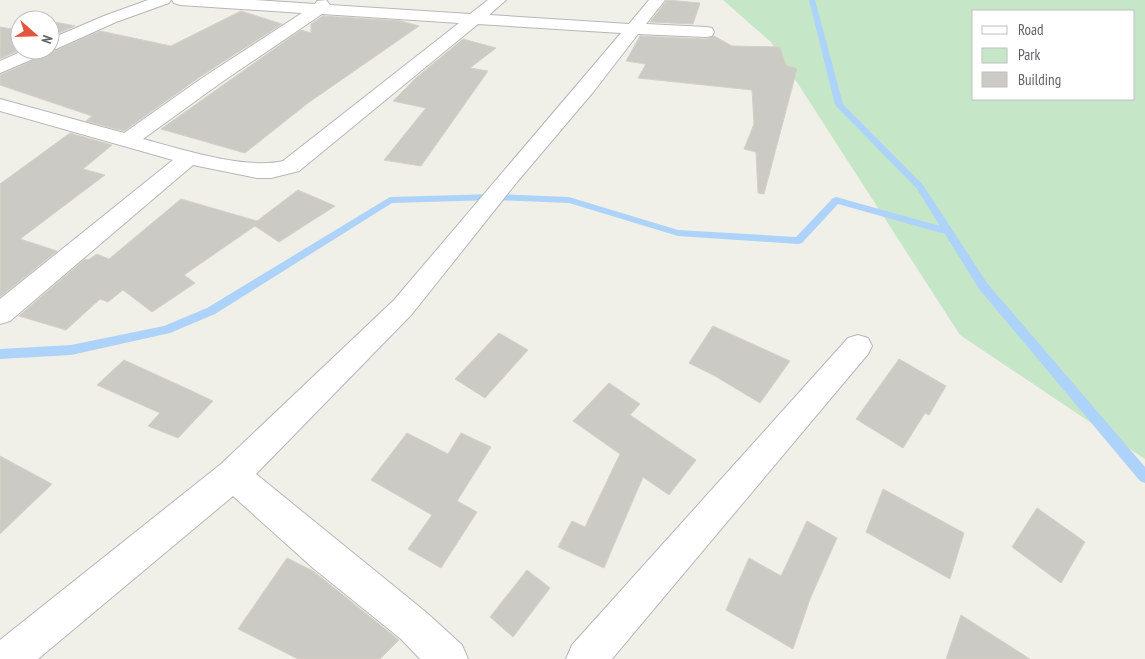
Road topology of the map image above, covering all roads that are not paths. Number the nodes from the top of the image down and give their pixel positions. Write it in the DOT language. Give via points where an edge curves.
graph roads {
  1 [pos="163,0"];
  2 [pos="180,0"];
  3 [pos="498,0"];
  4 [pos="657,0"];
  5 [pos="323,4"];
  6 [pos="476,18"];
  7 [pos="633,29"];
  8 [pos="706,32"];
  9 [pos="60,41"];
  10 [pos="17,60"];
  11 [pos="0,68"];
  12 [pos="0,105"];
  13 [pos="24,112"];
  14 [pos="0,126"];
  15 [pos="128,140"];
  16 [pos="189,158"];
  17 [pos="0,314"];
  18 [pos="858,346"];
  19 [pos="233,475"];
  20 [pos="8,659"];
  21 [pos="448,659"];
  22 [pos="586,659"];
  1 -- 9 [label="street"];
  2 -- 5 [label="street"];
  3 -- 6 [label="street"];
  4 -- 7 [label="street"];
  5 -- 6 [label="street"];
  5 -- 15 [label="street"];
  6 -- 7 [label="street"];
  6 -- 16 [label="street" via="290,166 258,172"];
  7 -- 8 [label="street"];
  7 -- 19 [label="street" via="403,307"];
  10 -- 11 [label="street"];
  12 -- 13 [label="street"];
  13 -- 14 [label="street"];
  13 -- 15 [label="street"];
  15 -- 16 [label="street"];
  16 -- 17 [label="street"];
  18 -- 22 [label="street"];
  19 -- 20 [label="street"];
  19 -- 21 [label="street" via="414,626"];
}
